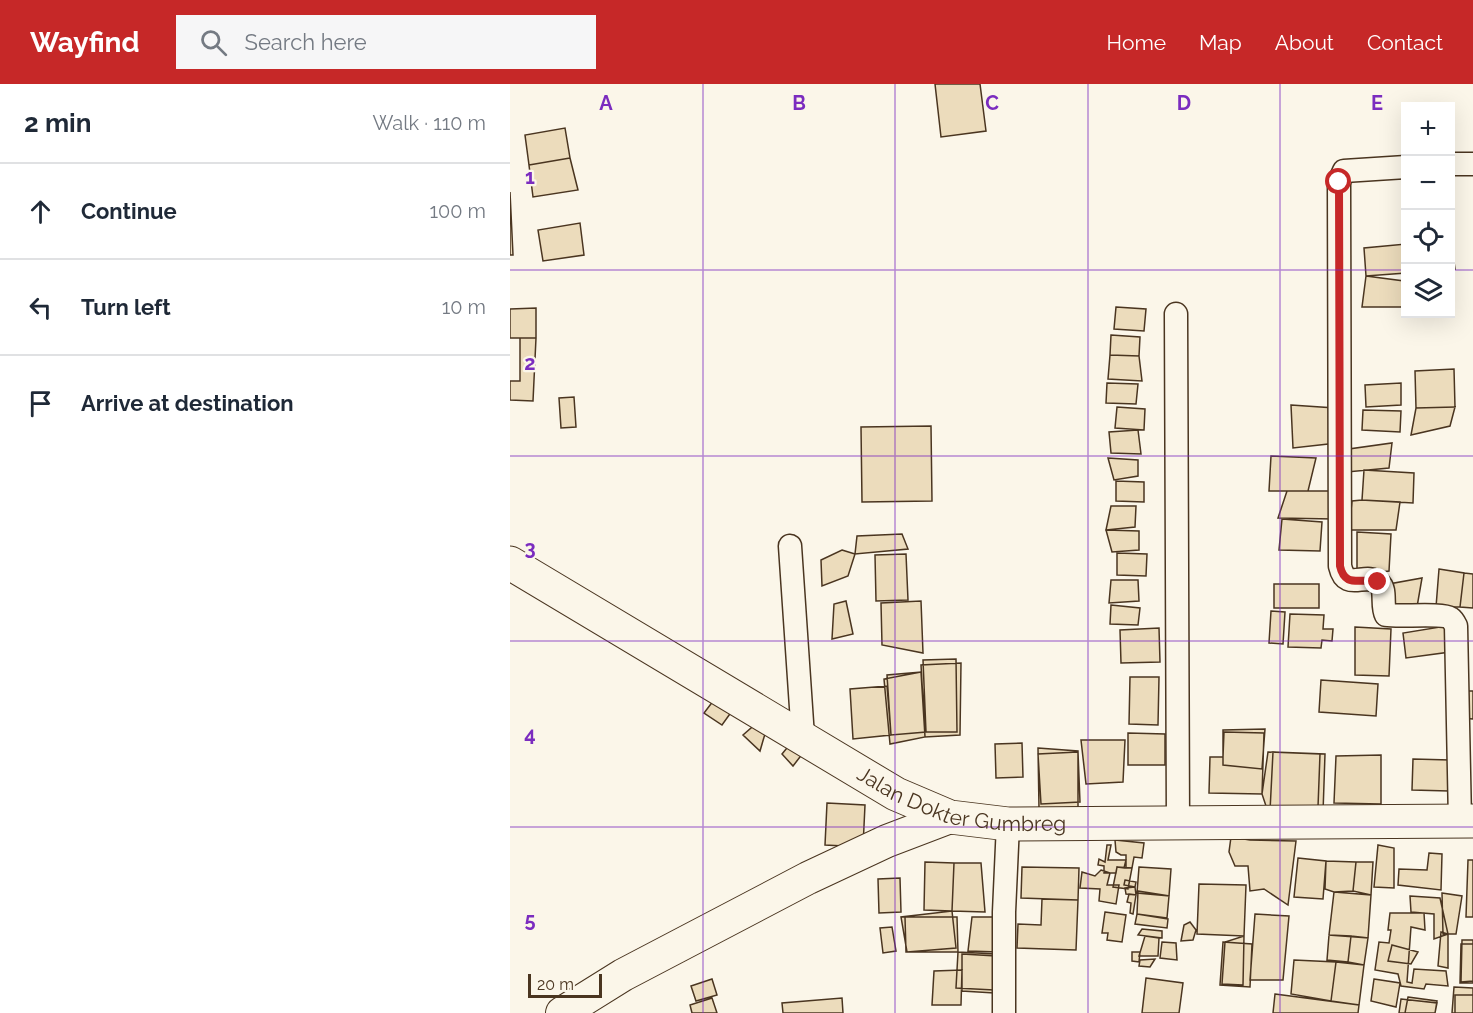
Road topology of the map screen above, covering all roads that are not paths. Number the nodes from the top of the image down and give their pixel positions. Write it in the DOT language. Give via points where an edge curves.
graph roads {
  1 [pos="1455,164"];
  2 [pos="1473,164"];
  3 [pos="1401,167"];
  4 [pos="1176,314"];
  5 [pos="790,546"];
  6 [pos="510,563"];
  7 [pos="803,737"];
  8 [pos="950,817"];
  9 [pos="1466,821"];
  10 [pos="1178,823"];
  11 [pos="1008,824"];
  12 [pos="562,1013"];
  13 [pos="1004,1013"];
  1 -- 2 [label="street"];
  3 -- 9 [label="street" via="1344,171 1339,182 1340,566 1345,579 1378,582 1386,615 1443,616 1452,619 1456,626"];
  4 -- 10 [label="street"];
  5 -- 7 [label="street"];
  6 -- 7 [label="main road, Jalan Dokter Gumbreg"];
  7 -- 8 [label="main road, Jalan Dokter Gumbreg" via="896,794"];
  8 -- 11 [label="main road, Jalan Dokter Gumbreg"];
  8 -- 12 [label="street" via="808,878 623,975"];
  9 -- 10 [label="main road, Jalan Dokter Gumbreg"];
  10 -- 11 [label="main road, Jalan Dokter Gumbreg"];
  11 -- 13 [label="street"];
}
